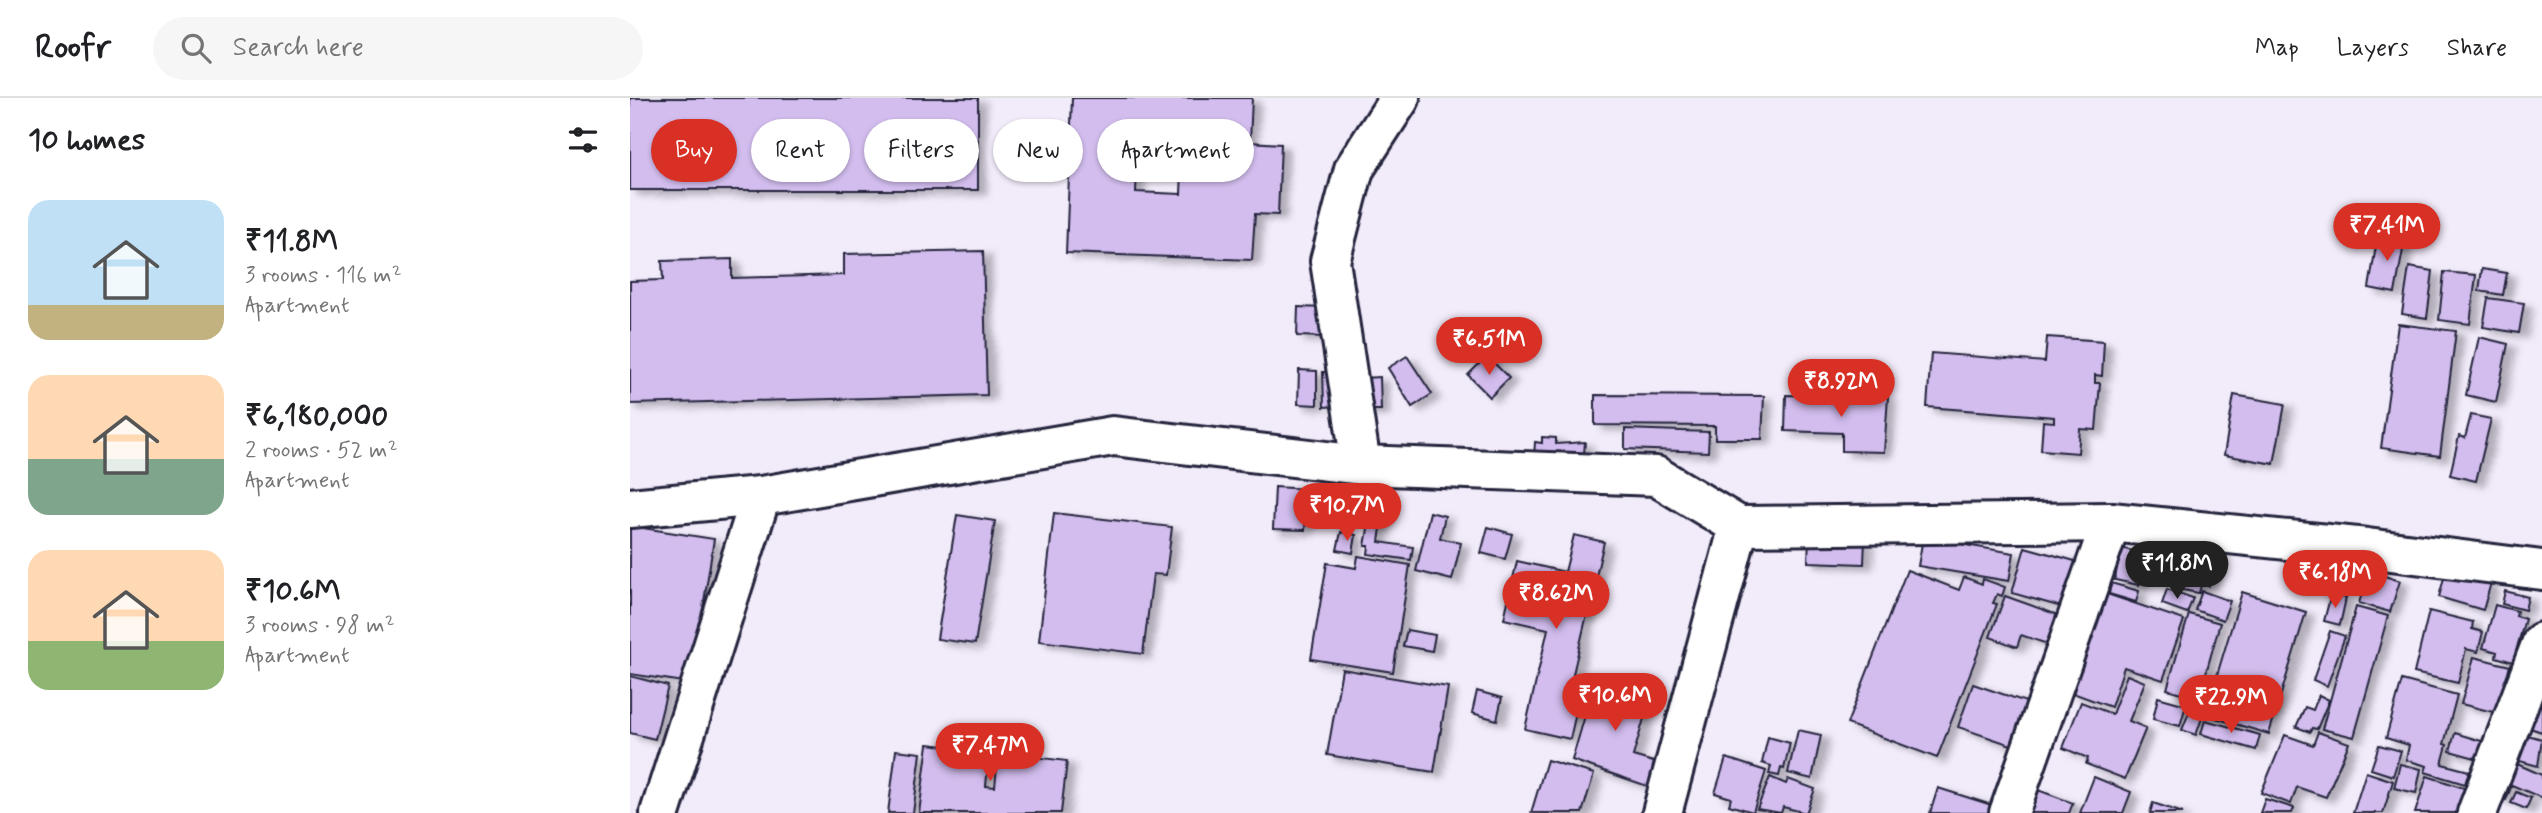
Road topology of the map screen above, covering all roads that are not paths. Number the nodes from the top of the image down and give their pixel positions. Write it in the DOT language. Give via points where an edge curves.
graph roads {
  1 [pos="1400,98"];
  2 [pos="1361,465"];
  3 [pos="761,496"];
  4 [pos="630,508"];
  5 [pos="2111,522"];
  6 [pos="1740,526"];
  7 [pos="2542,570"];
  8 [pos="2542,642"];
  9 [pos="660,813"];
  10 [pos="1662,813"];
  11 [pos="2009,813"];
  12 [pos="2477,813"];
  1 -- 2 [label="street" via="1354,169 1330,261"];
  2 -- 3 [label="street" via="1113,436"];
  2 -- 6 [label="street" via="1656,476"];
  3 -- 4 [label="street"];
  3 -- 9 [label="street"];
  5 -- 6 [label="street"];
  5 -- 7 [label="street"];
  5 -- 11 [label="street"];
  6 -- 10 [label="street"];
  8 -- 12 [label="street"];
}
